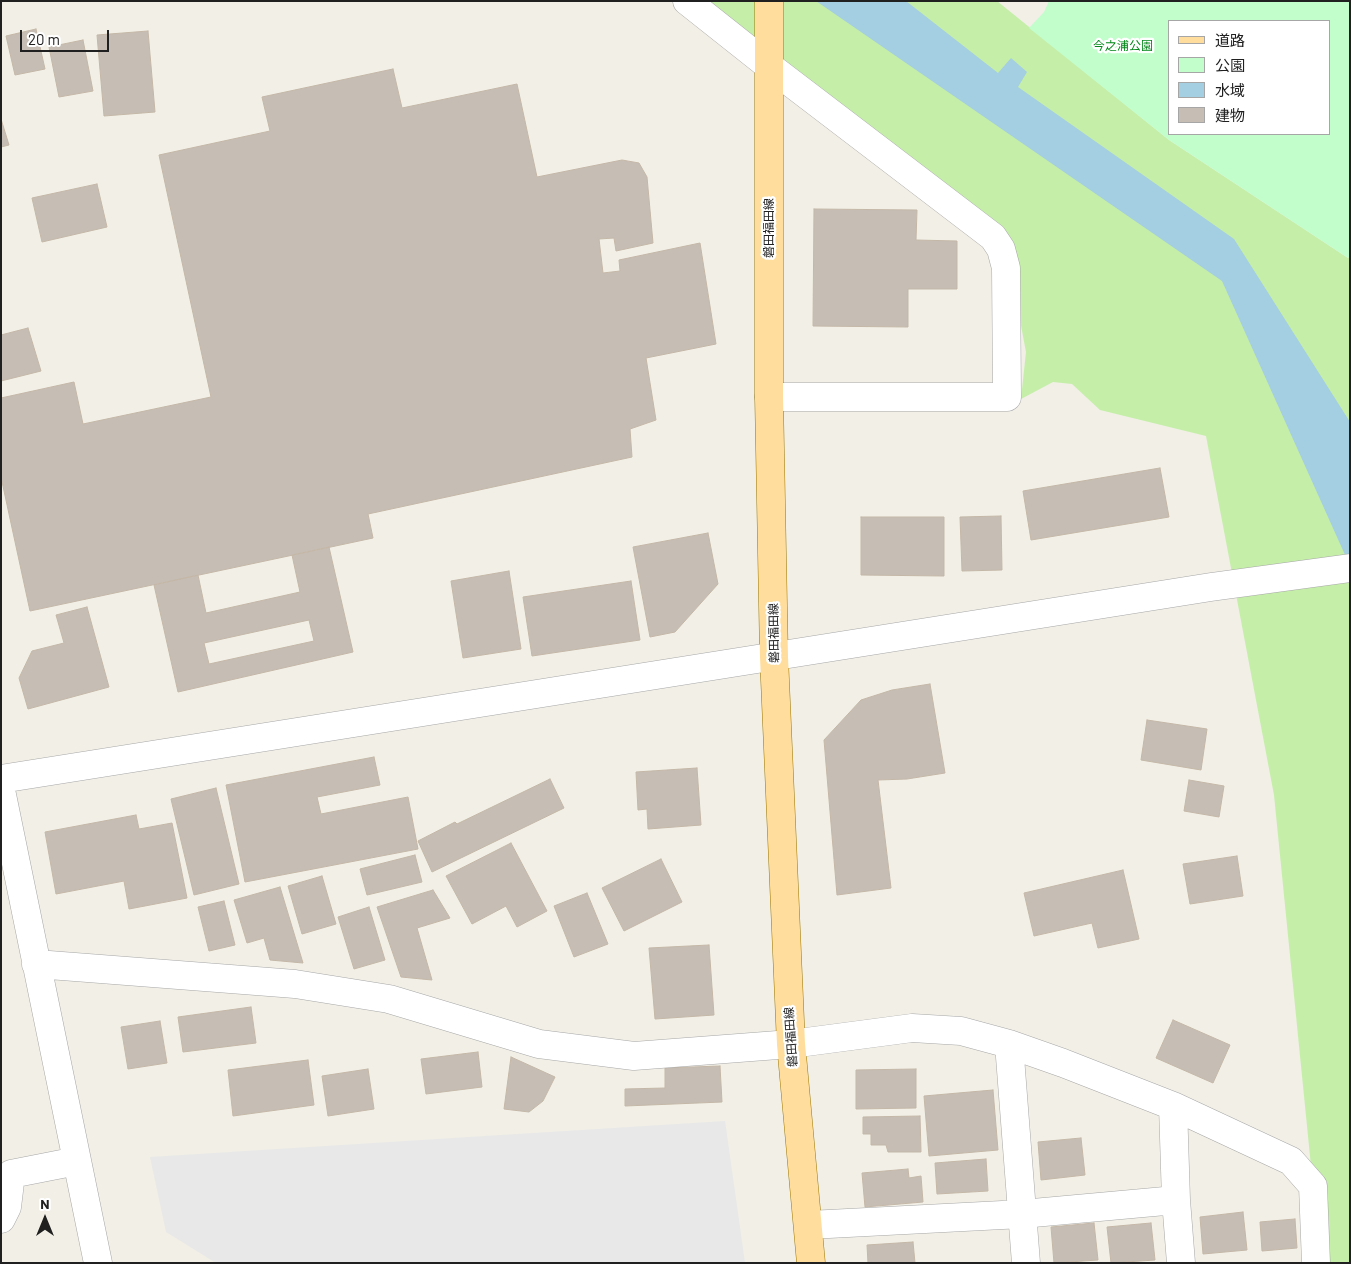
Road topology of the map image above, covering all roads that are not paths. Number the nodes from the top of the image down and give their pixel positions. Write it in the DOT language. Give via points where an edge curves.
graph roads {
  1 [pos="687,1"];
  2 [pos="769,7"];
  3 [pos="769,66"];
  4 [pos="769,397"];
  5 [pos="1350,568"];
  6 [pos="774,657"];
  7 [pos="1,780"];
  8 [pos="1,790"];
  9 [pos="36,964"];
  10 [pos="791,1044"];
  11 [pos="1010,1044"];
  12 [pos="1173,1106"];
  13 [pos="77,1161"];
  14 [pos="1176,1200"];
  15 [pos="1022,1214"];
  16 [pos="1,1219"];
  17 [pos="809,1225"];
  18 [pos="98,1263"];
  19 [pos="811,1263"];
  20 [pos="1026,1263"];
  21 [pos="1181,1263"];
  22 [pos="1316,1263"];
  1 -- 3 [label="street"];
  2 -- 3 [label="main road, 磐田福田線"];
  3 -- 4 [label="main road, 磐田福田線"];
  3 -- 4 [label="street" via="993,237 1006,268 1007,398"];
  4 -- 6 [label="main road, 磐田福田線"];
  5 -- 6 [label="street"];
  6 -- 7 [label="street"];
  6 -- 10 [label="main road, 磐田福田線"];
  8 -- 9 [label="street"];
  9 -- 10 [label="street" via="305,986 389,999 539,1044 634,1056"];
  9 -- 13 [label="street"];
  10 -- 11 [label="street" via="912,1028 961,1031"];
  10 -- 17 [label="main road, 磐田福田線"];
  11 -- 12 [label="street"];
  11 -- 15 [label="street"];
  12 -- 14 [label="street"];
  12 -- 22 [label="street" via="1291,1161 1313,1186"];
  13 -- 16 [label="street" via="10,1174 6,1207"];
  13 -- 18 [label="street"];
  14 -- 15 [label="street"];
  14 -- 21 [label="street"];
  15 -- 17 [label="street"];
  15 -- 20 [label="street"];
  17 -- 19 [label="main road, 磐田福田線"];
}
